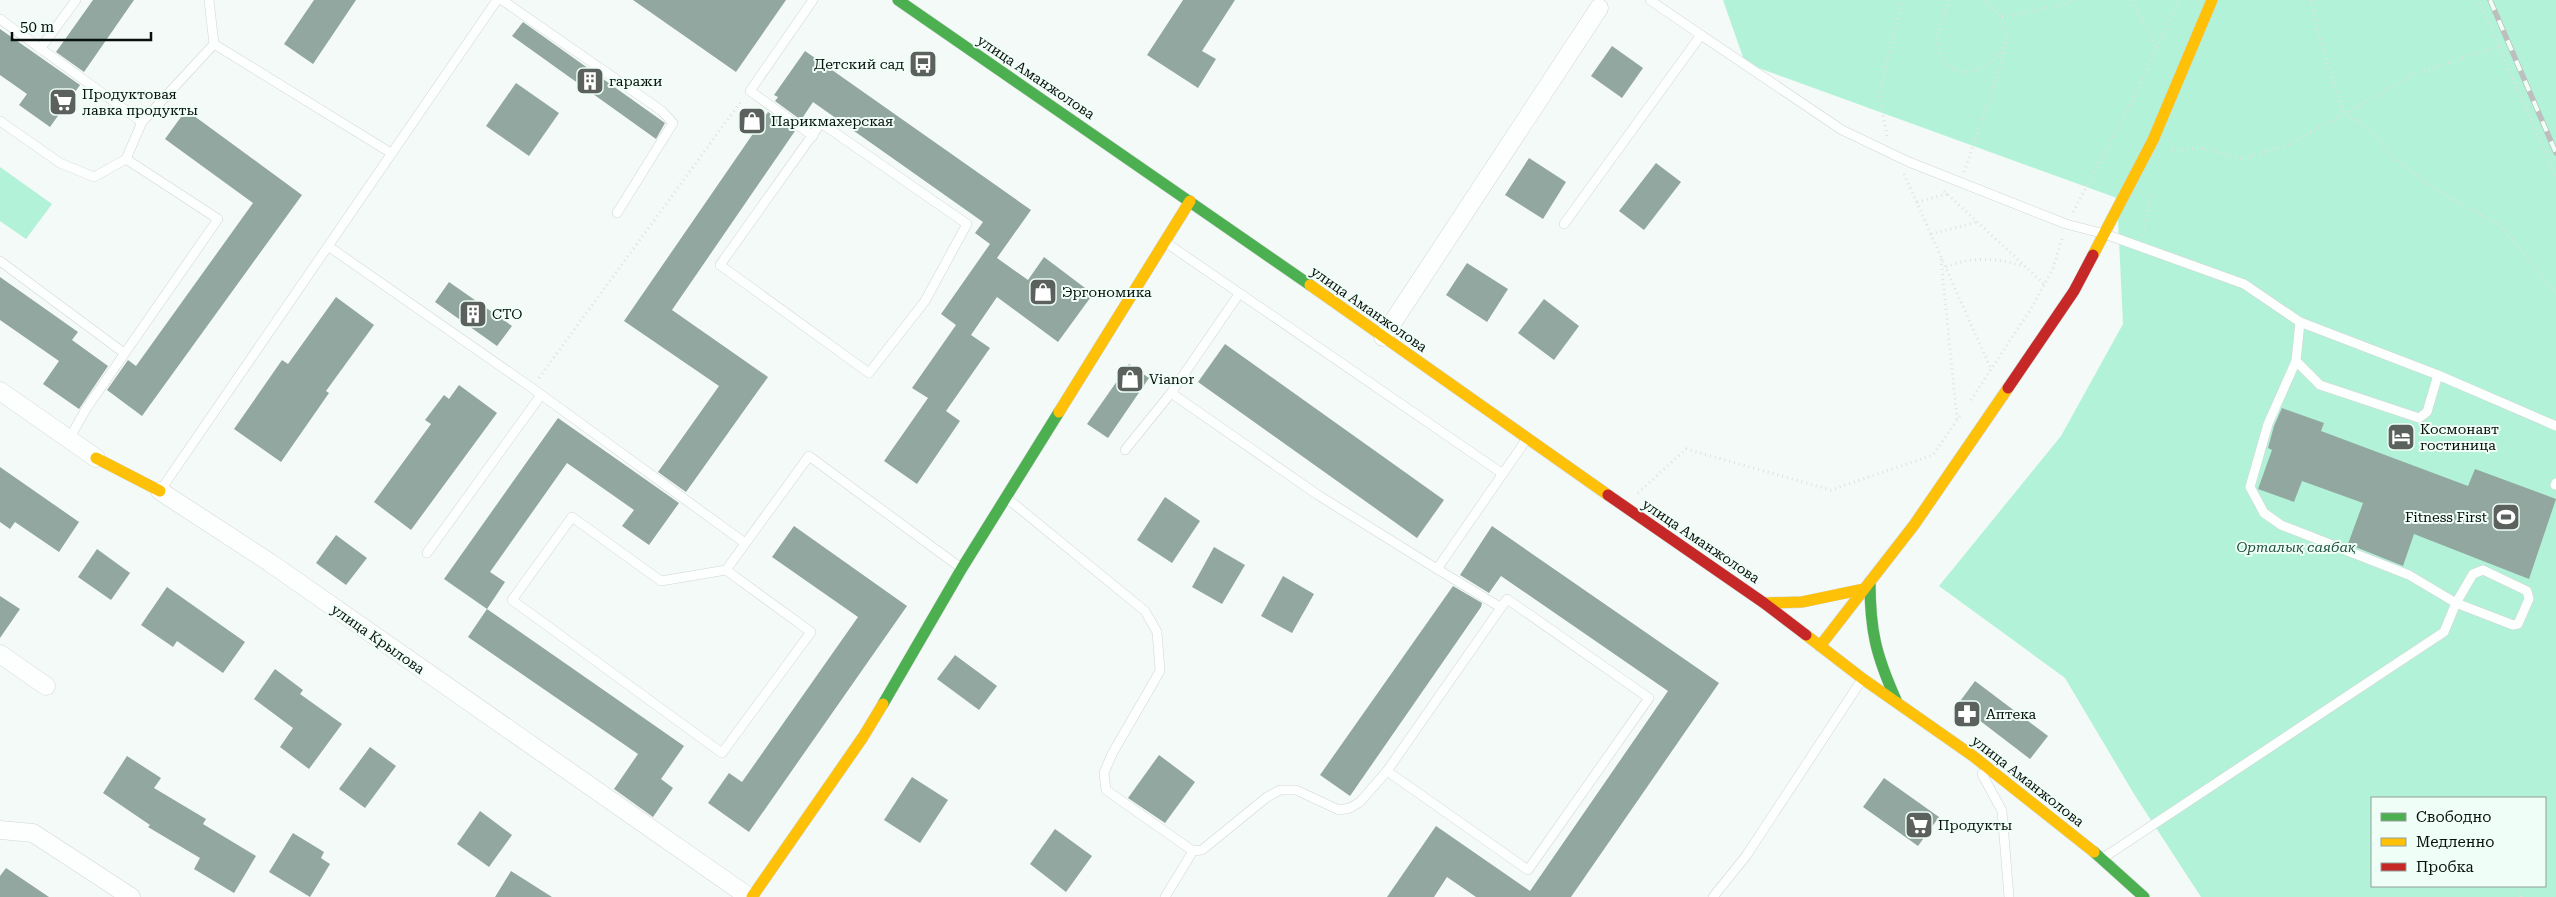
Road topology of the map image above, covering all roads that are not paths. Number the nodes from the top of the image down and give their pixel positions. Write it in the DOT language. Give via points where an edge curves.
graph roads {
  1 [pos="76,0"];
  2 [pos="209,0"];
  3 [pos="497,0"];
  4 [pos="502,0"];
  5 [pos="898,0"];
  6 [pos="1650,0"];
  7 [pos="2212,0"];
  8 [pos="812,1"];
  9 [pos="1599,8"];
  10 [pos="0,19"];
  11 [pos="1700,35"];
  12 [pos="214,44"];
  13 [pos="40,49"];
  14 [pos="0,121"];
  15 [pos="142,122"];
  16 [pos="813,136"];
  17 [pos="391,153"];
  18 [pos="126,159"];
  19 [pos="1190,200"];
  20 [pos="617,213"];
  21 [pos="1564,224"];
  22 [pos="2105,234"];
  23 [pos="1164,242"];
  24 [pos="328,246"];
  25 [pos="0,261"];
  26 [pos="1239,294"];
  27 [pos="2300,322"];
  28 [pos="1383,337"];
  29 [pos="124,354"];
  30 [pos="2296,361"];
  31 [pos="2438,375"];
  32 [pos="0,391"];
  33 [pos="1171,393"];
  34 [pos="541,395"];
  35 [pos="2556,426"];
  36 [pos="1528,438"];
  37 [pos="69,439"];
  38 [pos="1125,450"];
  39 [pos="96,458"];
  40 [pos="1503,474"];
  41 [pos="160,491"];
  42 [pos="1006,498"];
  43 [pos="745,543"];
  44 [pos="427,553"];
  45 [pos="962,568"];
  46 [pos="1438,569"];
  47 [pos="726,570"];
  48 [pos="1867,585"];
  49 [pos="1764,603"];
  50 [pos="2456,603"];
  51 [pos="1500,607"];
  52 [pos="1820,646"];
  53 [pos="0,654"];
  54 [pos="1863,679"];
  55 [pos="46,686"];
  56 [pos="1896,700"];
  57 [pos="1973,756"];
  58 [pos="1387,771"];
  59 [pos="0,830"];
  60 [pos="1193,851"];
  61 [pos="2102,858"];
  62 [pos="131,897"];
  63 [pos="750,897"];
  64 [pos="1165,897"];
  65 [pos="1713,897"];
  66 [pos="2009,897"];
  67 [pos="2144,897"];
  1 -- 13 [label="lane"];
  2 -- 12 [label="lane"];
  3 -- 17 [label="lane"];
  4 -- 20 [label="lane" via="662,111 673,123"];
  5 -- 19 [label="main road, улица Аманжолова"];
  6 -- 11 [label="lane"];
  7 -- 22 [label="main road" via="2152,140"];
  8 -- 16 [label="lane" via="750,91"];
  9 -- 28 [label="street"];
  10 -- 13 [label="lane"];
  11 -- 21 [label="lane"];
  11 -- 22 [label="lane" via="1842,130 1896,156 2066,224"];
  12 -- 15 [label="lane"];
  12 -- 17 [label="lane"];
  13 -- 15 [label="lane"];
  14 -- 18 [label="lane" via="60,163 94,177"];
  15 -- 18 [label="lane"];
  16 -- 16 [label="lane" via="821,123 968,224 925,301 869,372 720,265"];
  17 -- 24 [label="lane"];
  18 -- 29 [label="lane" via="218,219"];
  19 -- 23 [label="main road"];
  19 -- 28 [label="main road, улица Аманжолова"];
  22 -- 27 [label="lane" via="2244,284"];
  22 -- 48 [label="main road" via="2074,291 2026,363 1914,525"];
  23 -- 26 [label="lane"];
  23 -- 42 [label="main road"];
  24 -- 34 [label="lane"];
  24 -- 41 [label="lane"];
  25 -- 29 [label="lane"];
  26 -- 33 [label="lane"];
  26 -- 40 [label="lane"];
  27 -- 30 [label="lane"];
  27 -- 31 [label="lane"];
  28 -- 36 [label="main road, улица Аманжолова"];
  29 -- 37 [label="lane"];
  30 -- 31 [label="lane" via="2320,385 2419,418 2427,412"];
  30 -- 50 [label="lane" via="2268,424 2250,487 2264,513 2281,525 2409,575"];
  31 -- 35 [label="lane"];
  32 -- 37 [label="street, улица Крылова"];
  33 -- 38 [label="lane"];
  33 -- 46 [label="lane" via="1318,495"];
  34 -- 43 [label="lane"];
  34 -- 44 [label="lane"];
  36 -- 40 [label="lane"];
  36 -- 49 [label="main road, улица Аманжолова"];
  37 -- 39 [label="street, улица Крылова"];
  39 -- 41 [label="main road, улица Крылова"];
  40 -- 46 [label="lane"];
  41 -- 63 [label="street, улица Крылова" via="269,562"];
  42 -- 45 [label="main road"];
  42 -- 60 [label="lane" via="1145,611 1157,632 1160,671 1112,754 1104,773 1106,790"];
  43 -- 45 [label="lane" via="808,456"];
  43 -- 47 [label="lane"];
  45 -- 63 [label="main road" via="863,737"];
  46 -- 51 [label="lane"];
  47 -- 47 [label="lane" via="811,632 722,753 512,600 572,517 660,581"];
  48 -- 49 [label="main road" via="1815,602 1790,605"];
  48 -- 52 [label="main road"];
  48 -- 56 [label="main road" via="1870,621 1880,665"];
  49 -- 52 [label="main road, улица Аманжолова"];
  50 -- 50 [label="lane" via="2473,574 2483,570 2528,591 2529,599 2518,624 2513,625"];
  50 -- 61 [label="lane" via="2444,632"];
  51 -- 58 [label="lane"];
  51 -- 58 [label="lane" via="1507,599 1649,698 1528,870"];
  52 -- 54 [label="main road, улица Аманжолова"];
  53 -- 55 [label="street"];
  54 -- 56 [label="main road, улица Аманжолова"];
  54 -- 65 [label="lane" via="1746,856"];
  56 -- 57 [label="main road, улица Аманжолова"];
  57 -- 61 [label="main road, улица Аманжолова"];
  57 -- 66 [label="lane" via="2002,811"];
  58 -- 60 [label="lane" via="1360,802 1339,810 1296,790 1280,790 1202,850"];
  59 -- 62 [label="street" via="33,833"];
  60 -- 64 [label="lane"];
  61 -- 67 [label="main road, улица Аманжолова"];
}
